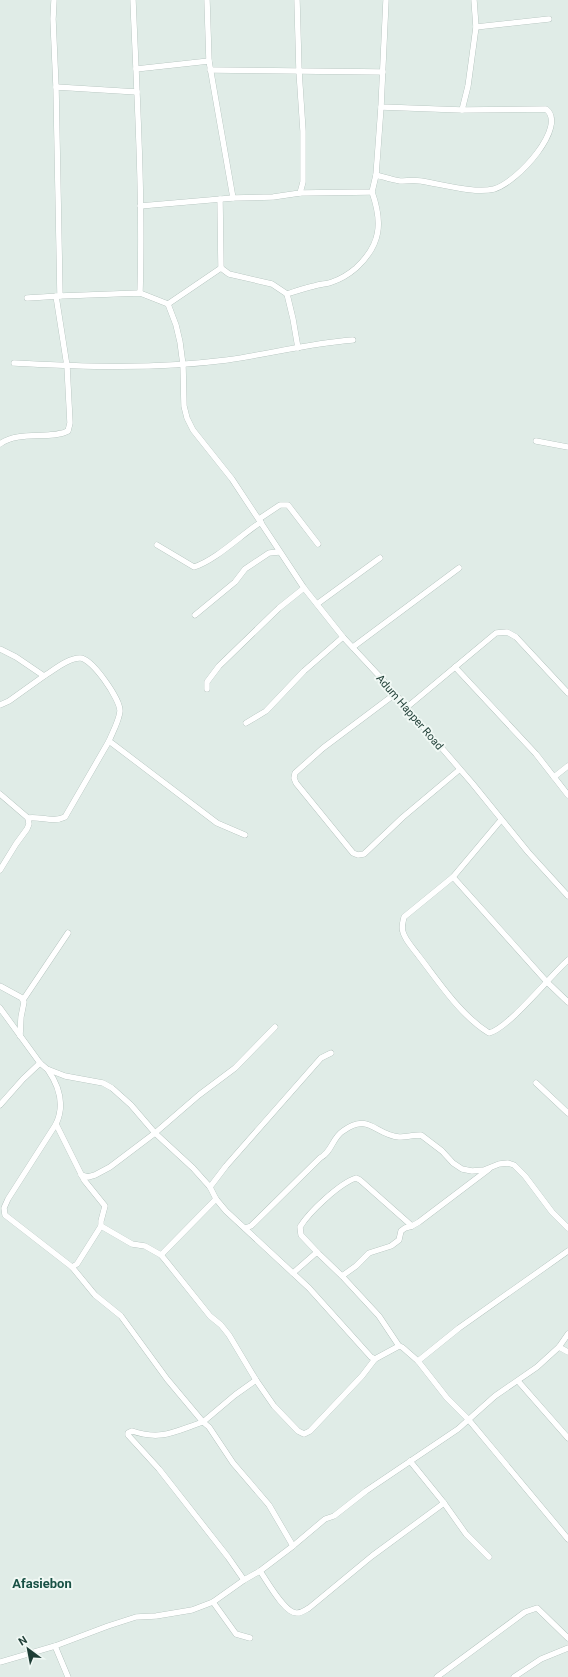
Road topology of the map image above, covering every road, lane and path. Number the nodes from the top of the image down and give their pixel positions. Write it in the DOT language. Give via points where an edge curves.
graph roads {
  1 [pos="54,0"];
  2 [pos="133,0"];
  3 [pos="207,0"];
  4 [pos="297,0"];
  5 [pos="386,0"];
  6 [pos="474,0"];
  7 [pos="549,19"];
  8 [pos="476,27"];
  9 [pos="209,61"];
  10 [pos="136,69"];
  11 [pos="210,70"];
  12 [pos="299,71"];
  13 [pos="382,72"];
  14 [pos="56,87"];
  15 [pos="137,92"];
  16 [pos="381,106"];
  17 [pos="462,110"];
  18 [pos="556,112"];
  19 [pos="534,166"];
  20 [pos="376,175"];
  21 [pos="372,192"];
  22 [pos="300,193"];
  23 [pos="233,198"];
  24 [pos="220,199"];
  25 [pos="140,206"];
  26 [pos="221,268"];
  27 [pos="140,293"];
  28 [pos="287,294"];
  29 [pos="58,296"];
  30 [pos="27,298"];
  31 [pos="168,304"];
  32 [pos="353,340"];
  33 [pos="298,348"];
  34 [pos="14,363"];
  35 [pos="183,365"];
  36 [pos="67,366"];
  37 [pos="536,441"];
  38 [pos="0,444"];
  39 [pos="568,447"];
  40 [pos="260,521"];
  41 [pos="318,544"];
  42 [pos="157,545"];
  43 [pos="279,552"];
  44 [pos="380,558"];
  45 [pos="459,568"];
  46 [pos="304,588"];
  47 [pos="317,604"];
  48 [pos="195,615"];
  49 [pos="343,636"];
  50 [pos="353,647"];
  51 [pos="0,649"];
  52 [pos="455,667"];
  53 [pos="44,676"];
  54 [pos="207,689"];
  55 [pos="568,693"];
  56 [pos="395,694"];
  57 [pos="0,706"];
  58 [pos="406,708"];
  59 [pos="246,723"];
  60 [pos="109,740"];
  61 [pos="568,766"];
  62 [pos="459,770"];
  63 [pos="554,777"];
  64 [pos="0,794"];
  65 [pos="568,795"];
  66 [pos="28,818"];
  67 [pos="501,820"];
  68 [pos="245,835"];
  69 [pos="0,870"];
  70 [pos="453,877"];
  71 [pos="568,896"];
  72 [pos="68,933"];
  73 [pos="568,960"];
  74 [pos="547,982"];
  75 [pos="0,986"];
  76 [pos="23,1000"];
  77 [pos="568,1002"];
  78 [pos="0,1008"];
  79 [pos="274,1027"];
  80 [pos="20,1036"];
  81 [pos="331,1053"];
  82 [pos="40,1063"];
  83 [pos="47,1069"];
  84 [pos="536,1082"];
  85 [pos="0,1105"];
  86 [pos="568,1113"];
  87 [pos="56,1124"];
  88 [pos="156,1133"];
  89 [pos="491,1168"];
  90 [pos="81,1175"];
  91 [pos="210,1187"];
  92 [pos="216,1198"];
  93 [pos="101,1226"];
  94 [pos="412,1226"];
  95 [pos="245,1228"];
  96 [pos="568,1228"];
  97 [pos="568,1251"];
  98 [pos="317,1252"];
  99 [pos="161,1255"];
  100 [pos="72,1267"];
  101 [pos="293,1273"];
  102 [pos="342,1276"];
  103 [pos="568,1334"];
  104 [pos="399,1346"];
  105 [pos="559,1348"];
  106 [pos="568,1352"];
  107 [pos="376,1359"];
  108 [pos="418,1361"];
  109 [pos="256,1380"];
  110 [pos="518,1380"];
  111 [pos="468,1419"];
  112 [pos="203,1422"];
  113 [pos="568,1438"];
  114 [pos="410,1461"];
  115 [pos="444,1503"];
  116 [pos="568,1539"];
  117 [pos="293,1546"];
  118 [pos="489,1557"];
  119 [pos="260,1571"];
  120 [pos="244,1580"];
  121 [pos="213,1602"];
  122 [pos="250,1638"];
  123 [pos="568,1638"];
  124 [pos="55,1646"];
  125 [pos="568,1648"];
  126 [pos="0,1662"];
  127 [pos="68,1677"];
  128 [pos="437,1677"];
  129 [pos="514,1677"];
  1 -- 14 [label="street"];
  2 -- 10 [label="street"];
  3 -- 9 [label="street"];
  4 -- 12 [label="street"];
  5 -- 13 [label="street"];
  6 -- 8 [label="street"];
  7 -- 8 [label="street"];
  8 -- 17 [label="street"];
  9 -- 10 [label="street"];
  9 -- 11 [label="street"];
  10 -- 15 [label="street"];
  11 -- 12 [label="street"];
  11 -- 23 [label="street"];
  12 -- 13 [label="street"];
  12 -- 22 [label="street" via="303,131 303,182"];
  13 -- 16 [label="street"];
  14 -- 15 [label="street"];
  14 -- 29 [label="street"];
  15 -- 25 [label="street"];
  16 -- 17 [label="street"];
  16 -- 20 [label="street"];
  17 -- 18 [label="street" via="546,109"];
  19 -- 20 [label="street" via="502,186 486,190 420,181 399,181"];
  20 -- 21 [label="street"];
  21 -- 22 [label="street"];
  21 -- 28 [label="street" via="378,221 376,241 367,258 348,275"];
  22 -- 23 [label="street"];
  23 -- 24 [label="street"];
  24 -- 25 [label="street"];
  24 -- 26 [label="street"];
  25 -- 27 [label="street"];
  26 -- 28 [label="street" via="229,274 272,284"];
  26 -- 31 [label="street"];
  27 -- 29 [label="street"];
  27 -- 31 [label="street"];
  28 -- 33 [label="street"];
  29 -- 30 [label="street"];
  29 -- 36 [label="street"];
  31 -- 35 [label="street, Adum Happer Road" via="177,330"];
  32 -- 33 [label="street"];
  33 -- 35 [label="street"];
  34 -- 36 [label="street"];
  35 -- 36 [label="street"];
  35 -- 40 [label="street, Adum Happer Road" via="184,406 190,424"];
  36 -- 38 [label="street" via="70,424 68,431 12,438"];
  37 -- 39 [label="street"];
  40 -- 41 [label="street" via="280,505 288,505"];
  40 -- 42 [label="street" via="213,558 194,567"];
  40 -- 43 [label="street, Adum Happer Road"];
  43 -- 46 [label="street, Adum Happer Road"];
  43 -- 48 [label="street" via="269,553 245,569 234,582"];
  44 -- 47 [label="street"];
  45 -- 50 [label="street"];
  46 -- 47 [label="street, Adum Happer Road"];
  46 -- 54 [label="street" via="279,608 219,666 207,682"];
  47 -- 49 [label="street, Adum Happer Road"];
  49 -- 50 [label="street, Adum Happer Road"];
  49 -- 59 [label="street" via="304,671 266,711"];
  50 -- 56 [label="street, Adum Happer Road"];
  51 -- 53 [label="street"];
  52 -- 55 [label="street" via="496,633 507,632 521,641"];
  52 -- 58 [label="street"];
  52 -- 63 [label="street"];
  53 -- 57 [label="street"];
  53 -- 60 [label="street" via="73,659 86,660 108,685 120,710"];
  56 -- 58 [label="street, Adum Happer Road"];
  56 -- 62 [label="street" via="322,748 295,774 296,783 353,853 364,854"];
  58 -- 62 [label="street, Adum Happer Road"];
  60 -- 66 [label="street" via="65,817 56,820"];
  60 -- 68 [label="street" via="212,819"];
  61 -- 63 [label="street"];
  62 -- 67 [label="street, Adum Happer Road"];
  63 -- 65 [label="street"];
  64 -- 66 [label="street"];
  66 -- 69 [label="street" via="27,829"];
  67 -- 70 [label="street"];
  67 -- 71 [label="street, Adum Happer Road"];
  70 -- 74 [label="street"];
  70 -- 74 [label="street" via="404,917 402,924 403,932 425,964 466,1013 489,1033 495,1032"];
  72 -- 76 [label="street"];
  73 -- 74 [label="street"];
  74 -- 77 [label="street"];
  75 -- 76 [label="street"];
  76 -- 80 [label="street"];
  78 -- 80 [label="street"];
  79 -- 88 [label="street" via="235,1068 199,1095"];
  80 -- 82 [label="street"];
  81 -- 91 [label="street" via="321,1058"];
  82 -- 83 [label="street"];
  82 -- 85 [label="street"];
  83 -- 87 [label="street" via="60,1094"];
  83 -- 88 [label="street" via="65,1076 103,1083 112,1088"];
  84 -- 86 [label="street"];
  87 -- 90 [label="street"];
  87 -- 100 [label="street" via="8,1199 4,1212"];
  88 -- 90 [label="street" via="110,1167 88,1177"];
  88 -- 91 [label="street"];
  89 -- 94 [label="street"];
  89 -- 95 [label="street" via="462,1169 421,1135 400,1137 385,1133 366,1123 358,1123 337,1135 328,1153 251,1226"];
  89 -- 96 [label="street" via="503,1163 514,1165"];
  90 -- 93 [label="street" via="105,1206"];
  91 -- 92 [label="street"];
  92 -- 95 [label="street"];
  92 -- 99 [label="street"];
  93 -- 99 [label="street" via="132,1244 145,1246"];
  93 -- 100 [label="street" via="77,1264"];
  94 -- 98 [label="street" via="356,1178 330,1195 300,1227 301,1235"];
  94 -- 102 [label="street" via="405,1228 399,1240 391,1246 369,1253"];
  95 -- 101 [label="street"];
  97 -- 108 [label="street" via="459,1328"];
  98 -- 101 [label="street"];
  98 -- 102 [label="street"];
  99 -- 109 [label="street" via="210,1316 221,1325"];
  100 -- 112 [label="street" via="95,1296 120,1316 167,1380"];
  101 -- 107 [label="street" via="310,1288 368,1355"];
  102 -- 104 [label="street" via="379,1316"];
  103 -- 105 [label="street"];
  104 -- 107 [label="street"];
  104 -- 108 [label="street"];
  105 -- 106 [label="street"];
  105 -- 110 [label="street" via="538,1367"];
  107 -- 109 [label="street" via="310,1431 304,1434 274,1406"];
  108 -- 111 [label="street" via="447,1398"];
  109 -- 112 [label="street" via="235,1394"];
  110 -- 111 [label="street"];
  110 -- 113 [label="street"];
  111 -- 114 [label="street" via="458,1429"];
  111 -- 116 [label="street"];
  112 -- 117 [label="street" via="233,1463 269,1505"];
  112 -- 120 [label="street" via="164,1435 145,1436 132,1431 128,1435 159,1469"];
  114 -- 115 [label="street"];
  114 -- 117 [label="street" via="334,1516 325,1519"];
  115 -- 118 [label="street" via="466,1534"];
  115 -- 119 [label="street" via="302,1612 296,1614 289,1611"];
  117 -- 119 [label="street"];
  119 -- 120 [label="street"];
  120 -- 121 [label="street"];
  121 -- 122 [label="street" via="236,1634"];
  121 -- 124 [label="street" via="192,1610 136,1617"];
  123 -- 128 [label="street" via="537,1608 525,1612"];
  124 -- 126 [label="street"];
  124 -- 127 [label="street"];
  125 -- 129 [label="street" via="541,1659"];
}
